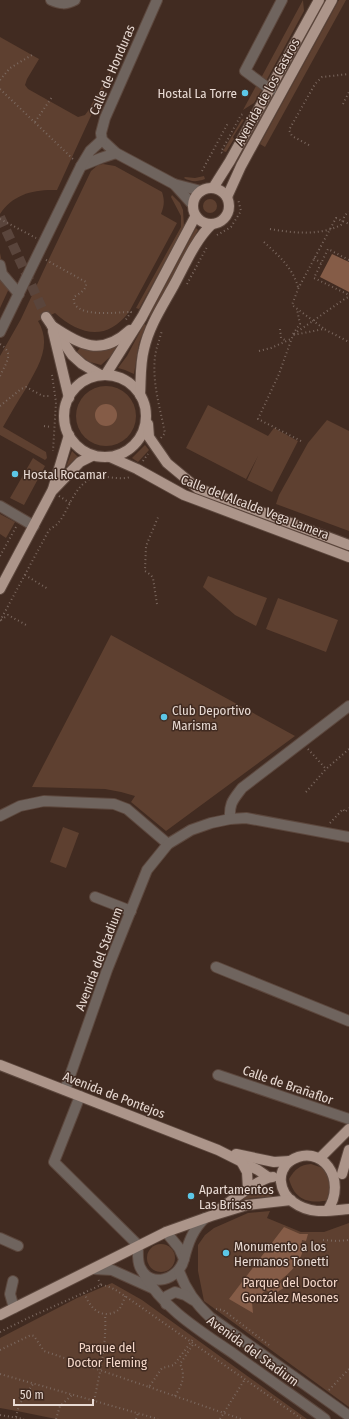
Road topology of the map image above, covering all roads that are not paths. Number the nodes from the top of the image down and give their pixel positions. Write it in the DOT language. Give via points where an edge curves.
graph roads {
  1 [pos="51,0"];
  2 [pos="75,0"];
  3 [pos="157,0"];
  4 [pos="282,0"];
  5 [pos="319,0"];
  6 [pos="332,0"];
  7 [pos="270,90"];
  8 [pos="102,140"];
  9 [pos="116,153"];
  10 [pos="81,166"];
  11 [pos="174,184"];
  12 [pos="213,188"];
  13 [pos="201,191"];
  14 [pos="227,197"];
  15 [pos="193,205"];
  16 [pos="195,217"];
  17 [pos="212,224"];
  18 [pos="0,265"];
  19 [pos="19,294"];
  20 [pos="49,321"];
  21 [pos="138,323"];
  22 [pos="0,332"];
  23 [pos="103,374"];
  24 [pos="140,395"];
  25 [pos="69,398"];
  26 [pos="147,417"];
  27 [pos="69,435"];
  28 [pos="92,456"];
  29 [pos="110,457"];
  30 [pos="52,491"];
  31 [pos="0,506"];
  32 [pos="34,526"];
  33 [pos="349,545"];
  34 [pos="349,557"];
  35 [pos="0,589"];
  36 [pos="349,706"];
  37 [pos="0,816"];
  38 [pos="230,819"];
  39 [pos="349,837"];
  40 [pos="168,844"];
  41 [pos="96,897"];
  42 [pos="131,911"];
  43 [pos="216,967"];
  44 [pos="349,1021"];
  45 [pos="0,1066"];
  46 [pos="218,1075"];
  47 [pos="65,1090"];
  48 [pos="80,1096"];
  49 [pos="349,1119"];
  50 [pos="349,1129"];
  51 [pos="218,1150"];
  52 [pos="349,1150"];
  53 [pos="321,1157"];
  54 [pos="241,1161"];
  55 [pos="290,1161"];
  56 [pos="342,1174"];
  57 [pos="268,1177"];
  58 [pos="280,1177"];
  59 [pos="248,1189"];
  60 [pos="291,1200"];
  61 [pos="349,1209"];
  62 [pos="327,1211"];
  63 [pos="208,1217"];
  64 [pos="166,1232"];
  65 [pos="0,1238"];
  66 [pos="138,1245"];
  67 [pos="18,1246"];
  68 [pos="184,1259"];
  69 [pos="141,1268"];
  70 [pos="94,1269"];
  71 [pos="178,1271"];
  72 [pos="13,1281"];
  73 [pos="152,1289"];
  74 [pos="197,1302"];
  75 [pos="166,1304"];
  76 [pos="14,1308"];
  77 [pos="0,1315"];
  78 [pos="349,1416"];
  79 [pos="325,1419"];
  1 -- 2 [label="street" via="59,4"];
  3 -- 8 [label="street, Calle de Honduras" via="105,118"];
  4 -- 7 [label="street, Avenida de los Castros" via="245,71"];
  5 -- 7 [label="main road, Avenida de los Castros"];
  6 -- 14 [label="main road, Avenida de los Castros"];
  7 -- 12 [label="main road, Avenida de los Castros"];
  8 -- 9 [label="street"];
  8 -- 10 [label="street" via="90,151"];
  9 -- 10 [label="street"];
  9 -- 11 [label="street"];
  10 -- 19 [label="street"];
  11 -- 13 [label="street"];
  11 -- 15 [label="street"];
  12 -- 13 [label="main road"];
  12 -- 14 [label="main road" via="223,192"];
  13 -- 15 [label="main road"];
  14 -- 17 [label="main road" via="228,214 218,223"];
  15 -- 16 [label="main road"];
  16 -- 17 [label="main road" via="205,224"];
  16 -- 21 [label="main road"];
  17 -- 24 [label="main road" via="190,255 147,338"];
  18 -- 19 [label="street" via="2,274"];
  19 -- 22 [label="street"];
  20 -- 21 [label="main road" via="76,341 101,346 120,339"];
  20 -- 23 [label="main road" via="72,355 82,364"];
  20 -- 25 [label="main road"];
  21 -- 23 [label="main road"];
  23 -- 24 [label="main road" via="117,376 130,383"];
  23 -- 25 [label="main road" via="82,382"];
  24 -- 26 [label="main road"];
  25 -- 27 [label="main road" via="64,420"];
  26 -- 29 [label="main road" via="146,427 135,446"];
  26 -- 33 [label="main road, Calle del Alcalde Vega Lamera" via="154,446 167,463 197,488"];
  27 -- 28 [label="main road" via="76,446"];
  27 -- 30 [label="main road"];
  28 -- 29 [label="main road"];
  28 -- 30 [label="main road" via="80,462"];
  29 -- 34 [label="main road, Calle del Alcalde Vega Lamera" via="184,495"];
  30 -- 32 [label="main road"];
  31 -- 32 [label="street"];
  32 -- 35 [label="main road"];
  36 -- 38 [label="street" via="242,788 233,800"];
  37 -- 40 [label="street" via="20,806 44,801 114,804 127,809"];
  38 -- 39 [label="street, Avenida del Stadium" via="246,818"];
  38 -- 40 [label="street, Avenida del Stadium" via="191,830"];
  40 -- 42 [label="street, Avenida del Stadium" via="147,870"];
  41 -- 42 [label="street"];
  42 -- 47 [label="street, Avenida del Stadium"];
  43 -- 44 [label="street"];
  45 -- 47 [label="main road, Avenida de Pontejos"];
  46 -- 49 [label="street, Calle de Brañaflor"];
  47 -- 48 [label="main road, Avenida de Pontejos"];
  48 -- 51 [label="main road, Avenida de Pontejos"];
  48 -- 66 [label="street" via="54,1162"];
  50 -- 53 [label="main road"];
  51 -- 54 [label="main road, Avenida de Pontejos"];
  51 -- 55 [label="main road, Avenida de Pontejos" via="274,1162"];
  52 -- 56 [label="main road"];
  53 -- 55 [label="main road" via="308,1156"];
  53 -- 56 [label="main road"];
  54 -- 57 [label="main road, Avenida de Pontejos"];
  54 -- 59 [label="main road" via="247,1172"];
  55 -- 58 [label="main road"];
  56 -- 62 [label="main road" via="345,1184 341,1198"];
  57 -- 58 [label="main road"];
  57 -- 59 [label="main road"];
  58 -- 60 [label="main road" via="282,1191"];
  59 -- 63 [label="main road"];
  60 -- 62 [label="main road" via="304,1209"];
  60 -- 63 [label="main road" via="247,1205"];
  61 -- 62 [label="main road"];
  63 -- 64 [label="main road"];
  63 -- 68 [label="street" via="190,1237"];
  64 -- 66 [label="main road"];
  64 -- 68 [label="street"];
  65 -- 67 [label="street"];
  66 -- 69 [label="street, Avenida del Stadium" via="138,1261"];
  66 -- 70 [label="main road"];
  68 -- 71 [label="street"];
  69 -- 71 [label="street" via="146,1274 157,1279 173,1276"];
  69 -- 73 [label="street, Avenida del Stadium"];
  70 -- 73 [label="street, Avenida del Stadium" via="112,1270"];
  70 -- 76 [label="main road"];
  71 -- 74 [label="street, Avenida del Stadium"];
  72 -- 76 [label="street" via="10,1294"];
  73 -- 75 [label="street, Avenida del Stadium"];
  74 -- 75 [label="street, Avenida del Stadium" via="174,1292 166,1297"];
  74 -- 78 [label="street, Avenida del Stadium" via="210,1317"];
  75 -- 79 [label="street, Avenida del Stadium"];
  76 -- 77 [label="main road"];
}
